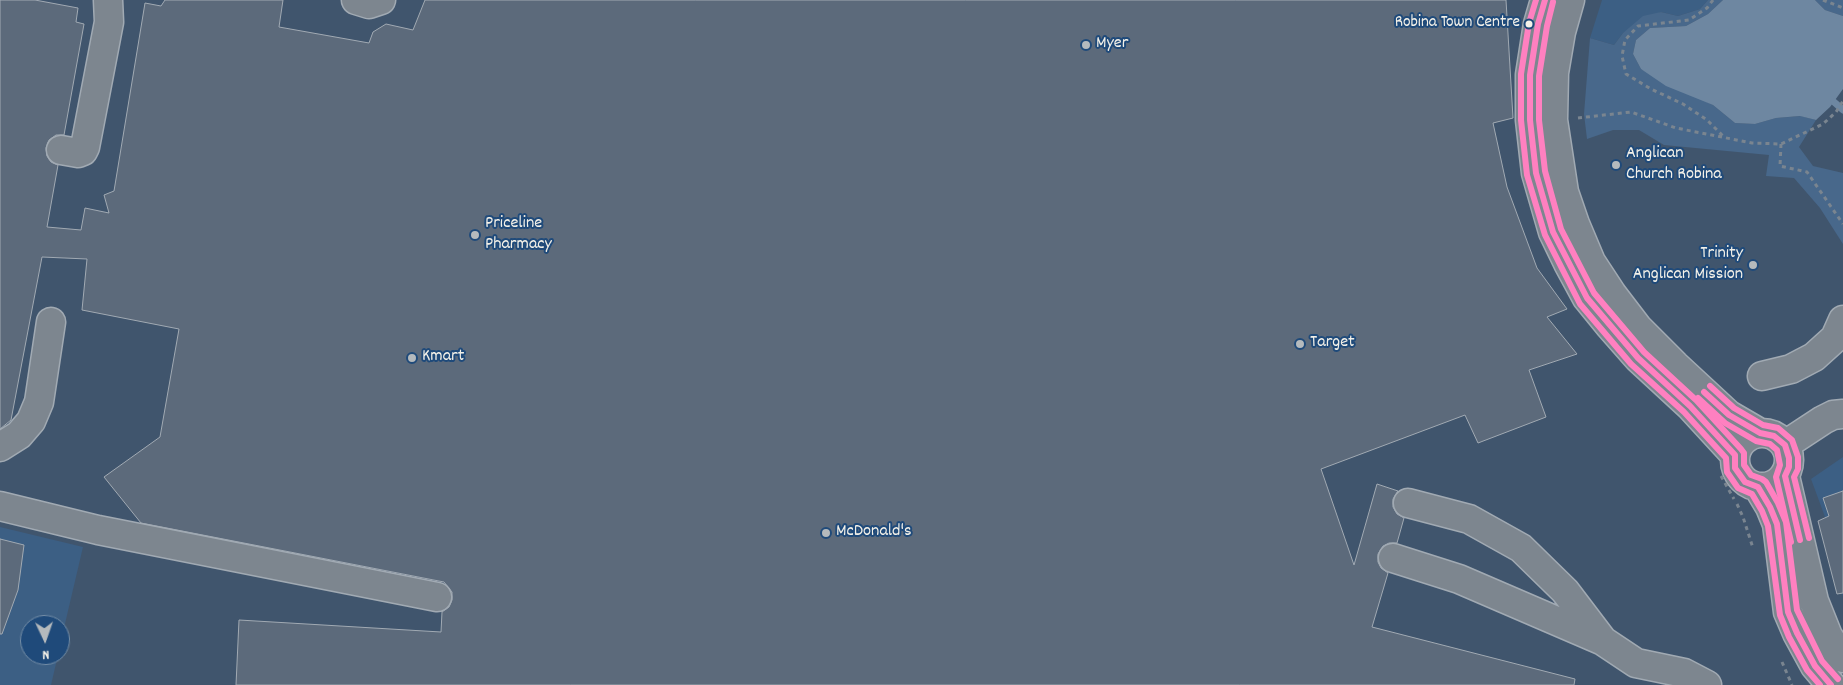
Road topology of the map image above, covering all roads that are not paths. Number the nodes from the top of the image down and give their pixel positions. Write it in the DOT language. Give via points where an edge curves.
graph roads {
  1 [pos="108,0"];
  2 [pos="356,0"];
  3 [pos="381,0"];
  4 [pos="1545,0"];
  5 [pos="1570,0"];
  6 [pos="61,150"];
  7 [pos="52,322"];
  8 [pos="1840,333"];
  9 [pos="1762,376"];
  10 [pos="1843,414"];
  11 [pos="1760,433"];
  12 [pos="1784,445"];
  13 [pos="0,447"];
  14 [pos="1735,455"];
  15 [pos="1785,476"];
  16 [pos="1758,487"];
  17 [pos="1408,503"];
  18 [pos="0,506"];
  19 [pos="1392,558"];
  20 [pos="436,597"];
  21 [pos="1797,634"];
  22 [pos="1603,641"];
  23 [pos="1843,658"];
  24 [pos="1691,679"];
  25 [pos="1708,685"];
  26 [pos="1810,685"];
  27 [pos="1831,685"];
  1 -- 6 [label="street" via="109,22 85,146 78,153"];
  2 -- 3 [label="street" via="369,4"];
  4 -- 14 [label="street" via="1530,75 1530,120 1536,172 1554,232 1587,298 1638,358 1690,406"];
  5 -- 11 [label="street" via="1554,73 1552,120 1564,192 1591,262 1638,328 1729,415"];
  7 -- 13 [label="street" via="39,402 31,421 19,435"];
  8 -- 9 [label="street" via="1814,357 1791,369"];
  10 -- 12 [label="street" via="1823,420"];
  11 -- 12 [label="street" via="1774,436"];
  11 -- 14 [label="street" via="1741,442"];
  12 -- 15 [label="street" via="1790,458"];
  14 -- 16 [label="street" via="1739,476"];
  15 -- 16 [label="street" via="1771,486"];
  15 -- 23 [label="street" via="1814,601 1828,636"];
  16 -- 21 [label="street" via="1770,507 1780,539 1784,591"];
  17 -- 22 [label="street" via="1469,519 1521,548 1565,591"];
  18 -- 20 [label="street" via="98,530"];
  19 -- 22 [label="street" via="1459,579"];
  21 -- 26 [label="street" via="1802,666"];
  21 -- 27 [label="street"];
  22 -- 24 [label="street" via="1636,663"];
  24 -- 25 [label="street"];
}
